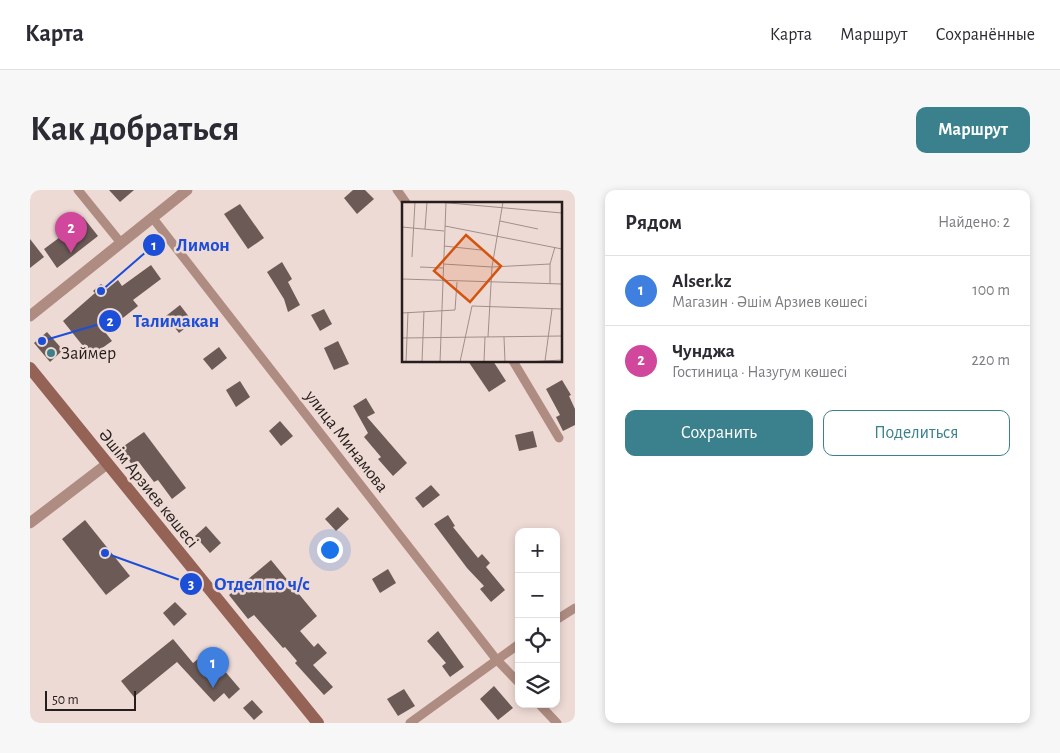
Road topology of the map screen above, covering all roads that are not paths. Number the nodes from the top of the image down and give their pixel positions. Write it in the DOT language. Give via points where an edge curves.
graph roads {
  1 [pos="78,190"];
  2 [pos="187,190"];
  3 [pos="397,190"];
  4 [pos="406,202"];
  5 [pos="152,217"];
  6 [pos="121,243"];
  7 [pos="30,316"];
  8 [pos="513,362"];
  9 [pos="30,368"];
  10 [pos="558,438"];
  11 [pos="107,464"];
  12 [pos="30,523"];
  13 [pos="575,608"];
  14 [pos="559,618"];
  15 [pos="515,647"];
  16 [pos="496,659"];
  17 [pos="515,679"];
  18 [pos="543,708"];
  19 [pos="318,723"];
  20 [pos="410,723"];
  21 [pos="557,723"];
  1 -- 6 [label="street"];
  2 -- 5 [label="street"];
  3 -- 4 [label="street"];
  5 -- 6 [label="street"];
  5 -- 16 [label="street, улица Минамова"];
  6 -- 7 [label="street"];
  8 -- 10 [label="street"];
  9 -- 11 [label="main road, Әшім Арзиев көшесі"];
  11 -- 12 [label="street"];
  11 -- 19 [label="main road, Әшім Арзиев көшесі"];
  13 -- 14 [label="street"];
  15 -- 16 [label="street"];
  16 -- 17 [label="street, улица Минамова"];
  16 -- 20 [label="street"];
  18 -- 21 [label="street"];
}
